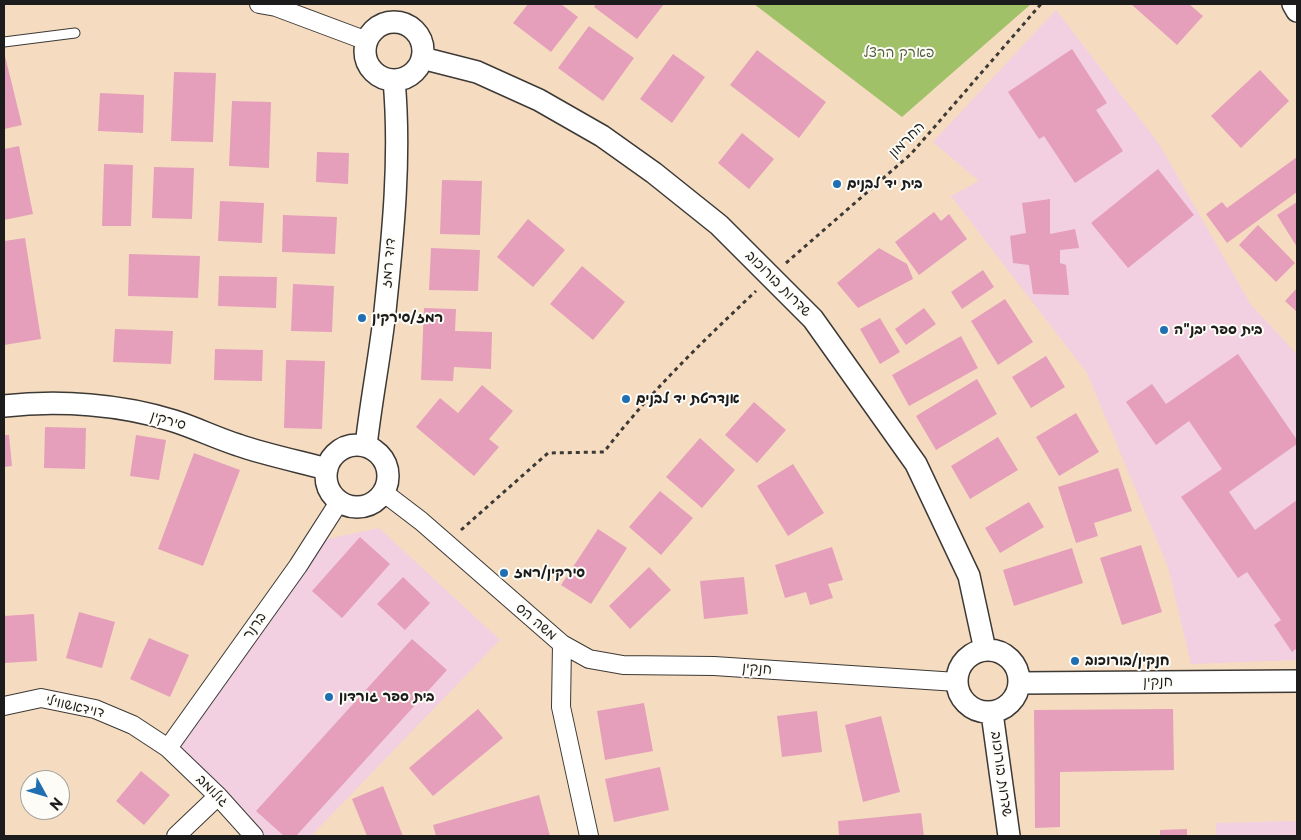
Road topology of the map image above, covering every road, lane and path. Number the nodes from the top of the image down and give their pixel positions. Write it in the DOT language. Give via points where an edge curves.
graph roads {
  1 [pos="259,4"];
  2 [pos="1041,4"];
  3 [pos="1293,4"];
  4 [pos="1297,11"];
  5 [pos="396,13"];
  6 [pos="76,33"];
  7 [pos="367,41"];
  8 [pos="4,42"];
  9 [pos="422,58"];
  10 [pos="394,80"];
  11 [pos="772,276"];
  12 [pos="4,406"];
  13 [pos="366,446"];
  14 [pos="326,469"];
  15 [pos="383,492"];
  16 [pos="339,502"];
  17 [pos="446,543"];
  18 [pos="562,644"];
  19 [pos="985,650"];
  20 [pos="1297,681"];
  21 [pos="957,682"];
  22 [pos="1020,683"];
  23 [pos="4,706"];
  24 [pos="992,712"];
  25 [pos="168,748"];
  26 [pos="218,796"];
  27 [pos="176,836"];
  28 [pos="254,836"];
  29 [pos="589,836"];
  30 [pos="1008,836"];
  1 -- 7 [label="street" via="276,7"];
  2 -- 11 [label="path, החרמון" via="911,154"];
  3 -- 4 [label="street"];
  5 -- 7 [label="street"];
  5 -- 9 [label="street" via="418,34"];
  6 -- 8 [label="lane"];
  7 -- 10 [label="street" via="366,59 370,67 377,74"];
  9 -- 10 [label="street" via="415,71"];
  9 -- 11 [label="street, שדרות בורוכוב" via="477,72 539,100 602,136 719,225"];
  10 -- 13 [label="street, דוד רמז" via="398,121 393,211 385,312"];
  11 -- 17 [label="path, החרמון" via="688,354 635,411 604,452 548,453"];
  11 -- 19 [label="street, שדרות בורוכוב" via="813,319 916,464 969,576"];
  12 -- 14 [label="street, סירקין" via="80,404 138,412 173,420 240,446"];
  13 -- 14 [label="street" via="356,445 341,450"];
  13 -- 15 [label="street" via="384,461 388,476"];
  14 -- 16 [label="street" via="328,487"];
  15 -- 16 [label="street" via="368,505 358,507"];
  15 -- 17 [label="street, משה הס"];
  16 -- 25 [label="street, ברנר" via="281,590"];
  17 -- 18 [label="street, משה הס"];
  18 -- 21 [label="street, חנקין" via="590,659 623,665 714,666"];
  18 -- 29 [label="street, משה הס" via="561,707"];
  19 -- 21 [label="street" via="968,657 962,664"];
  19 -- 22 [label="street" via="996,651 1010,659"];
  20 -- 22 [label="street, חנקין"];
  21 -- 24 [label="street" via="961,696 971,708"];
  22 -- 24 [label="street" via="1010,703 1002,710"];
  23 -- 25 [label="street, דוידאשווילי" via="42,698 95,709 133,725"];
  24 -- 30 [label="street, שדרות בורוכוב"];
  25 -- 26 [label="street, גולומב"];
  26 -- 27 [label="street"];
  26 -- 28 [label="street, גולומב"];
}
